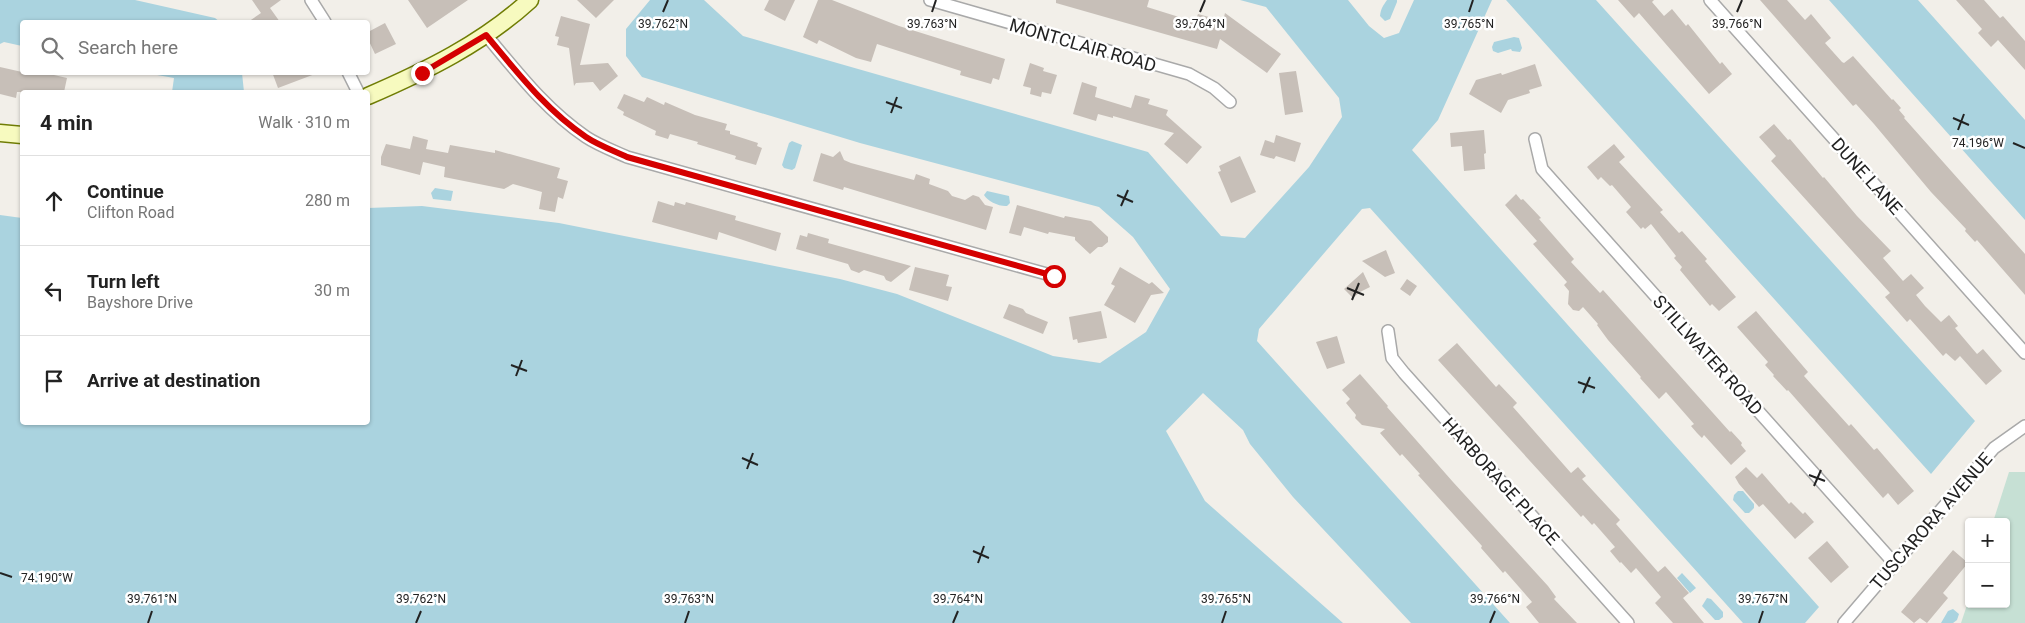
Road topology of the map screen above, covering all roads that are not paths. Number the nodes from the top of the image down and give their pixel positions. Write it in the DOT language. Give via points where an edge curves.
graph roads {
  1 [pos="311,0"];
  2 [pos="530,0"];
  3 [pos="930,0"];
  4 [pos="1710,0"];
  5 [pos="324,20"];
  6 [pos="486,35"];
  7 [pos="350,75"];
  8 [pos="357,90"];
  9 [pos="370,95"];
  10 [pos="1230,102"];
  11 [pos="0,133"];
  12 [pos="20,135"];
  13 [pos="1535,140"];
  14 [pos="1054,276"];
  15 [pos="1388,331"];
  16 [pos="2025,353"];
  17 [pos="2025,426"];
  18 [pos="1894,563"];
  19 [pos="1628,623"];
  20 [pos="1844,623"];
  1 -- 5 [label="street"];
  2 -- 6 [label="street"];
  3 -- 10 [label="street, MONTCLAIR ROAD" via="1189,74 1214,88"];
  4 -- 16 [label="street, DUNE LANE"];
  6 -- 9 [label="street" via="422,73"];
  6 -- 14 [label="street" via="558,116 587,138 627,157"];
  7 -- 8 [label="street"];
  11 -- 12 [label="street"];
  13 -- 18 [label="street, STILLWATER ROAD" via="1542,169"];
  15 -- 19 [label="street, HARBORAGE PLACE" via="1392,358 1404,373"];
  17 -- 18 [label="street, TUSCARORA AVENUE" via="1994,448"];
  18 -- 20 [label="street, TUSCARORA AVENUE"];
}
